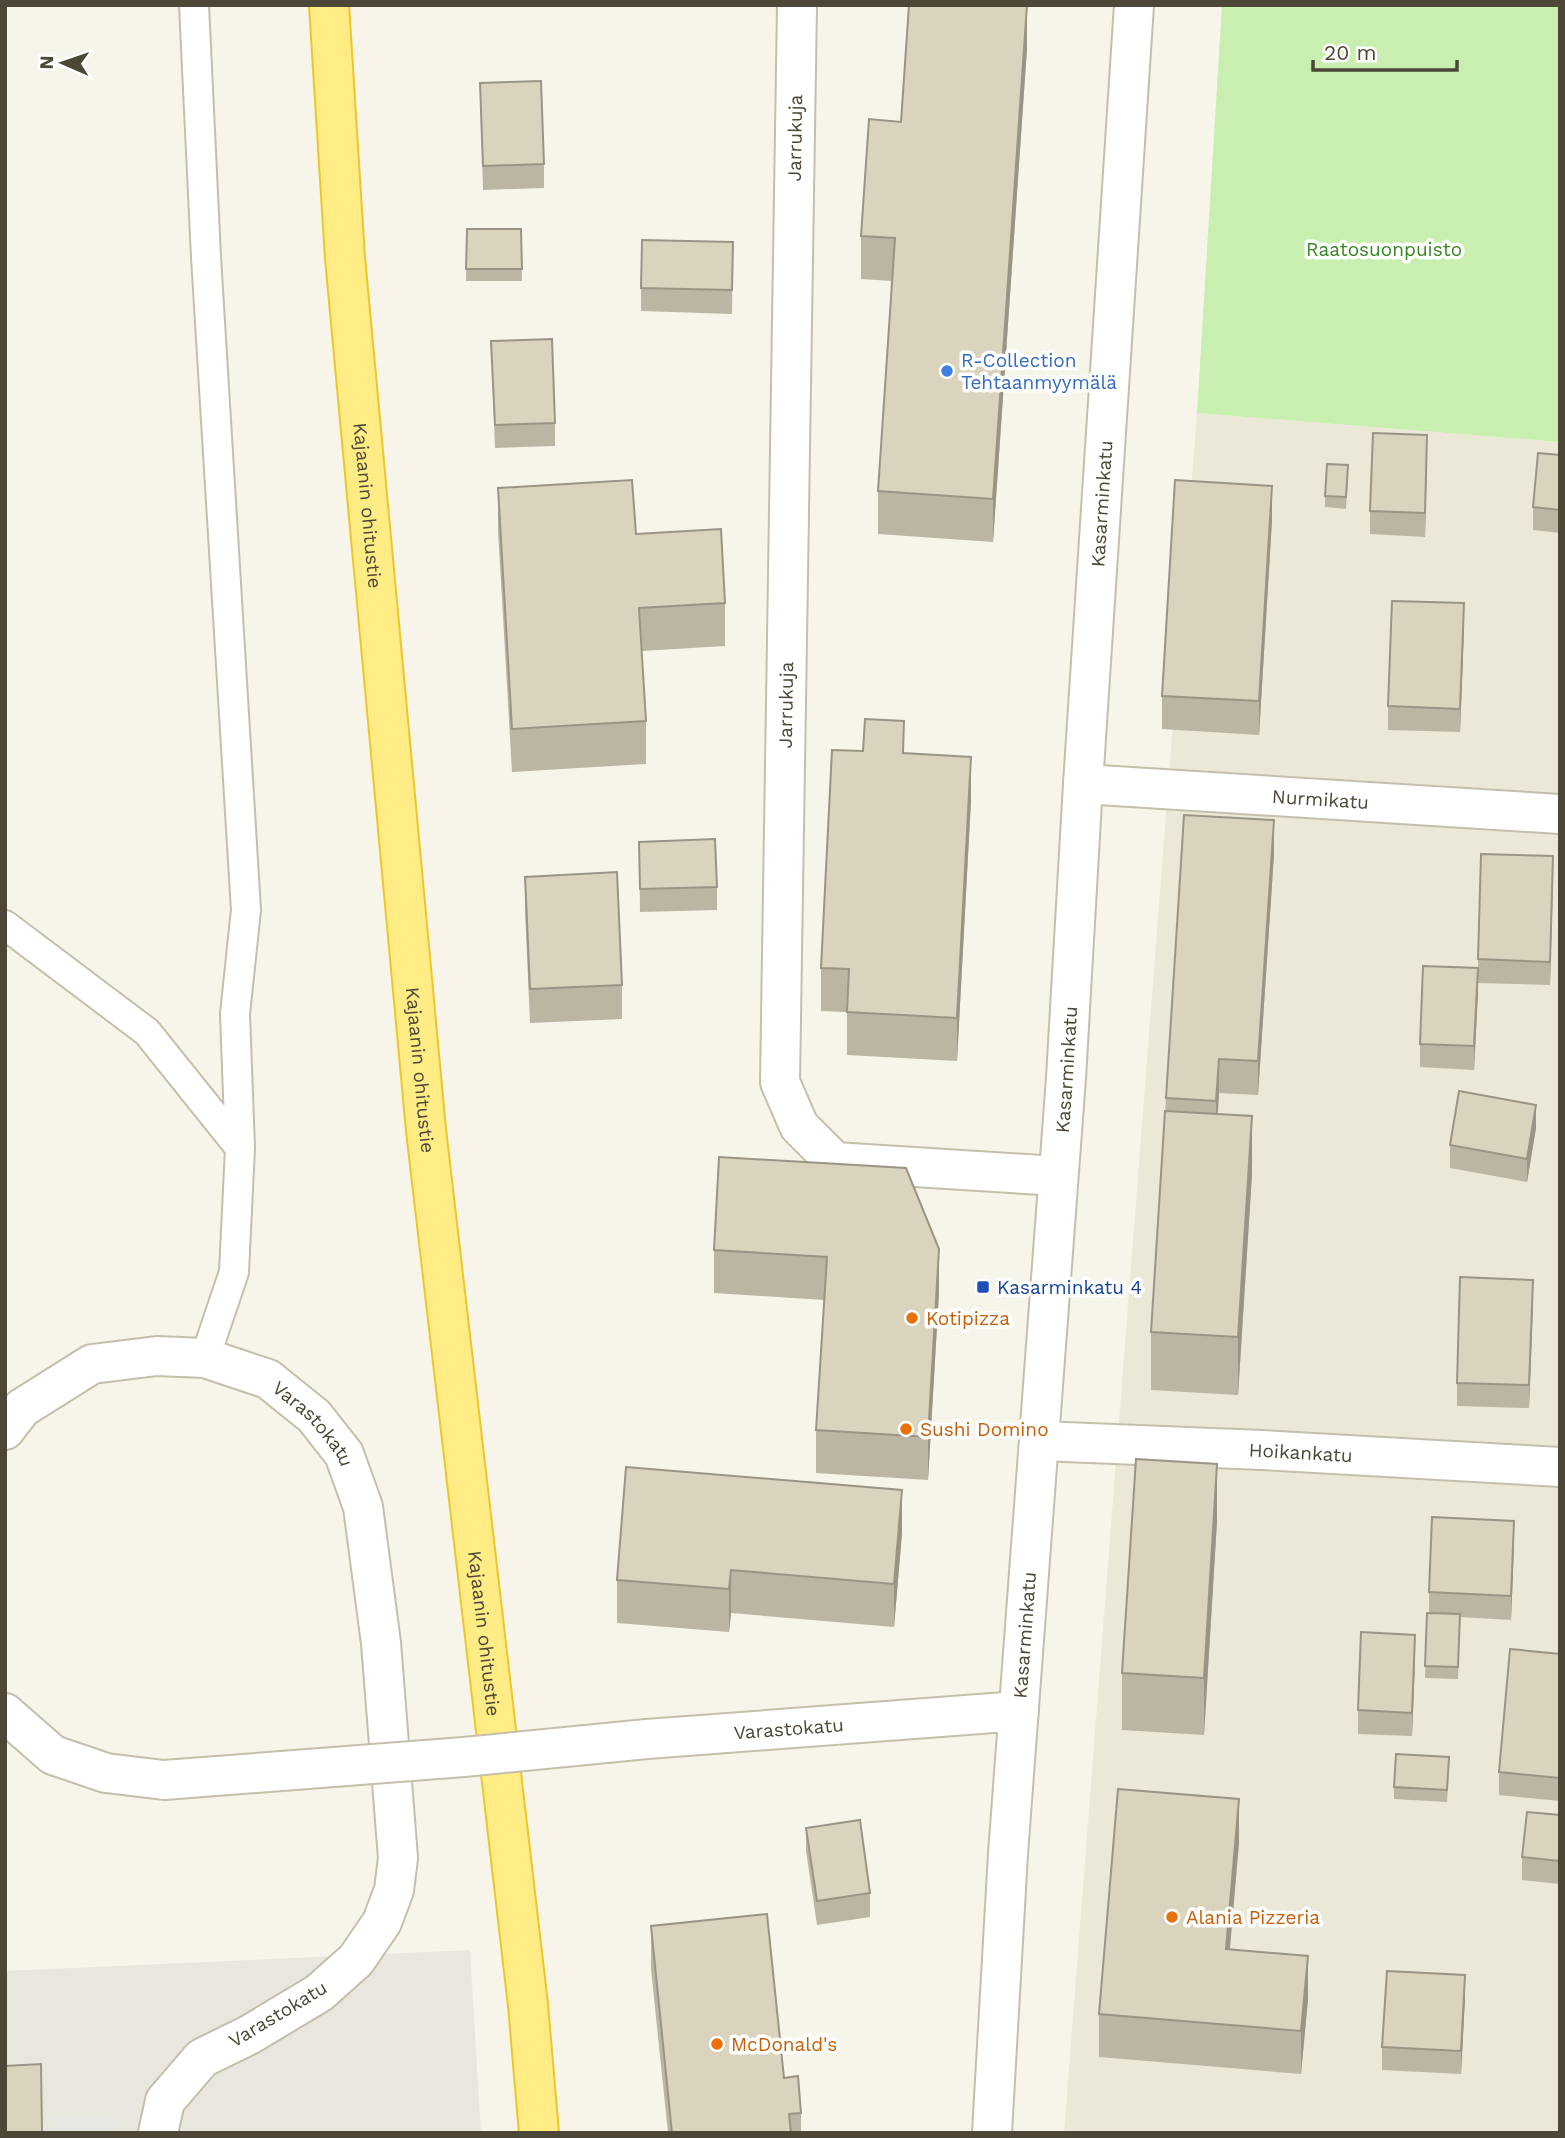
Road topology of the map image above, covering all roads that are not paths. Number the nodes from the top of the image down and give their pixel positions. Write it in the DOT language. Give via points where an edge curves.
graph roads {
  1 [pos="194,5"];
  2 [pos="329,5"];
  3 [pos="797,5"];
  4 [pos="1134,5"];
  5 [pos="1083,785"];
  6 [pos="1560,814"];
  7 [pos="5,925"];
  8 [pos="240,1148"];
  9 [pos="1058,1176"];
  10 [pos="205,1358"];
  11 [pos="5,1430"];
  12 [pos="1040,1441"];
  13 [pos="1560,1467"];
  14 [pos="1019,1711"];
  15 [pos="5,1713"];
  16 [pos="158,2133"];
  17 [pos="539,2133"];
  18 [pos="992,2133"];
  1 -- 8 [label="lane" via="246,910 235,1014"];
  2 -- 17 [label="highway, Kajaanin ohitustie" via="345,257 425,1117"];
  3 -- 9 [label="street, Jarrukuja" via="780,1083 799,1126 835,1162"];
  4 -- 5 [label="street, Kasarminkatu"];
  5 -- 6 [label="street, Nurmikatu"];
  5 -- 9 [label="street, Kasarminkatu"];
  7 -- 8 [label="lane" via="147,1032"];
  8 -- 10 [label="lane" via="234,1272"];
  9 -- 12 [label="street, Kasarminkatu"];
  10 -- 11 [label="street, Varastokatu" via="157,1356 92,1364 22,1408"];
  10 -- 16 [label="street, Varastokatu" via="268,1379 314,1416 344,1454 363,1507 381,1643 398,1858 394,1890 382,1922 356,1960 319,1993 202,2058 165,2101"];
  12 -- 13 [label="street, Hoikankatu"];
  12 -- 14 [label="street, Kasarminkatu"];
  14 -- 15 [label="street, Varastokatu, bridge" via="164,1780 106,1773 53,1755"];
  14 -- 18 [label="street, Kasarminkatu"];
}
